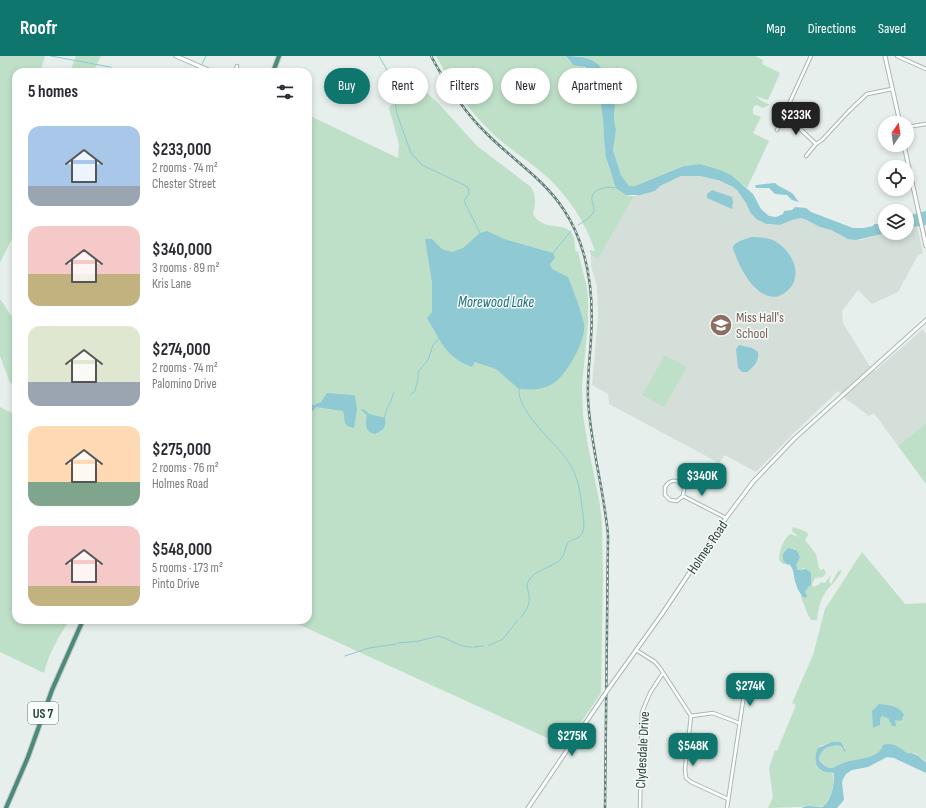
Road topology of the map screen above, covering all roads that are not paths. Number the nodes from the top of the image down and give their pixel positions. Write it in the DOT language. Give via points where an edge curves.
graph roads {
  1 [pos="176,56"];
  2 [pos="279,56"];
  3 [pos="811,56"];
  4 [pos="885,56"];
  5 [pos="897,56"];
  6 [pos="203,68"];
  7 [pos="274,68"];
  8 [pos="926,69"];
  9 [pos="892,89"];
  10 [pos="784,114"];
  11 [pos="898,116"];
  12 [pos="926,124"];
  13 [pos="914,126"];
  14 [pos="777,130"];
  15 [pos="816,144"];
  16 [pos="906,152"];
  17 [pos="806,156"];
  18 [pos="926,246"];
  19 [pos="926,320"];
  20 [pos="683,496"];
  21 [pos="726,518"];
  22 [pos="81,624"];
  23 [pos="636,650"];
  24 [pos="663,673"];
  25 [pos="745,688"];
  26 [pos="691,716"];
  27 [pos="740,723"];
  28 [pos="728,799"];
  29 [pos="6,808"];
  30 [pos="528,808"];
  31 [pos="640,808"];
  32 [pos="727,808"];
  1 -- 6 [label="street"];
  2 -- 7 [label="highway"];
  3 -- 10 [label="street"];
  4 -- 9 [label="street"];
  5 -- 8 [label="street"];
  9 -- 11 [label="street"];
  9 -- 15 [label="street" via="865,96"];
  10 -- 14 [label="street"];
  10 -- 15 [label="street"];
  12 -- 13 [label="street"];
  15 -- 17 [label="street"];
  16 -- 18 [label="street"];
  19 -- 21 [label="street, Holmes Road" via="794,439 753,482"];
  20 -- 20 [label="street" via="677,501 670,500 665,495 665,487 670,481 679,482 684,489"];
  20 -- 21 [label="street"];
  21 -- 23 [label="street, Holmes Road"];
  22 -- 29 [label="highway, US 7" via="52,690"];
  23 -- 24 [label="street" via="655,662"];
  23 -- 30 [label="street, Holmes Road, bridge"];
  24 -- 26 [label="street"];
  24 -- 31 [label="street, Clydesdale Drive" via="642,710"];
  25 -- 27 [label="street"];
  26 -- 27 [label="street" via="713,713"];
  26 -- 28 [label="street" via="686,778"];
  27 -- 28 [label="street"];
  28 -- 32 [label="street"];
}
